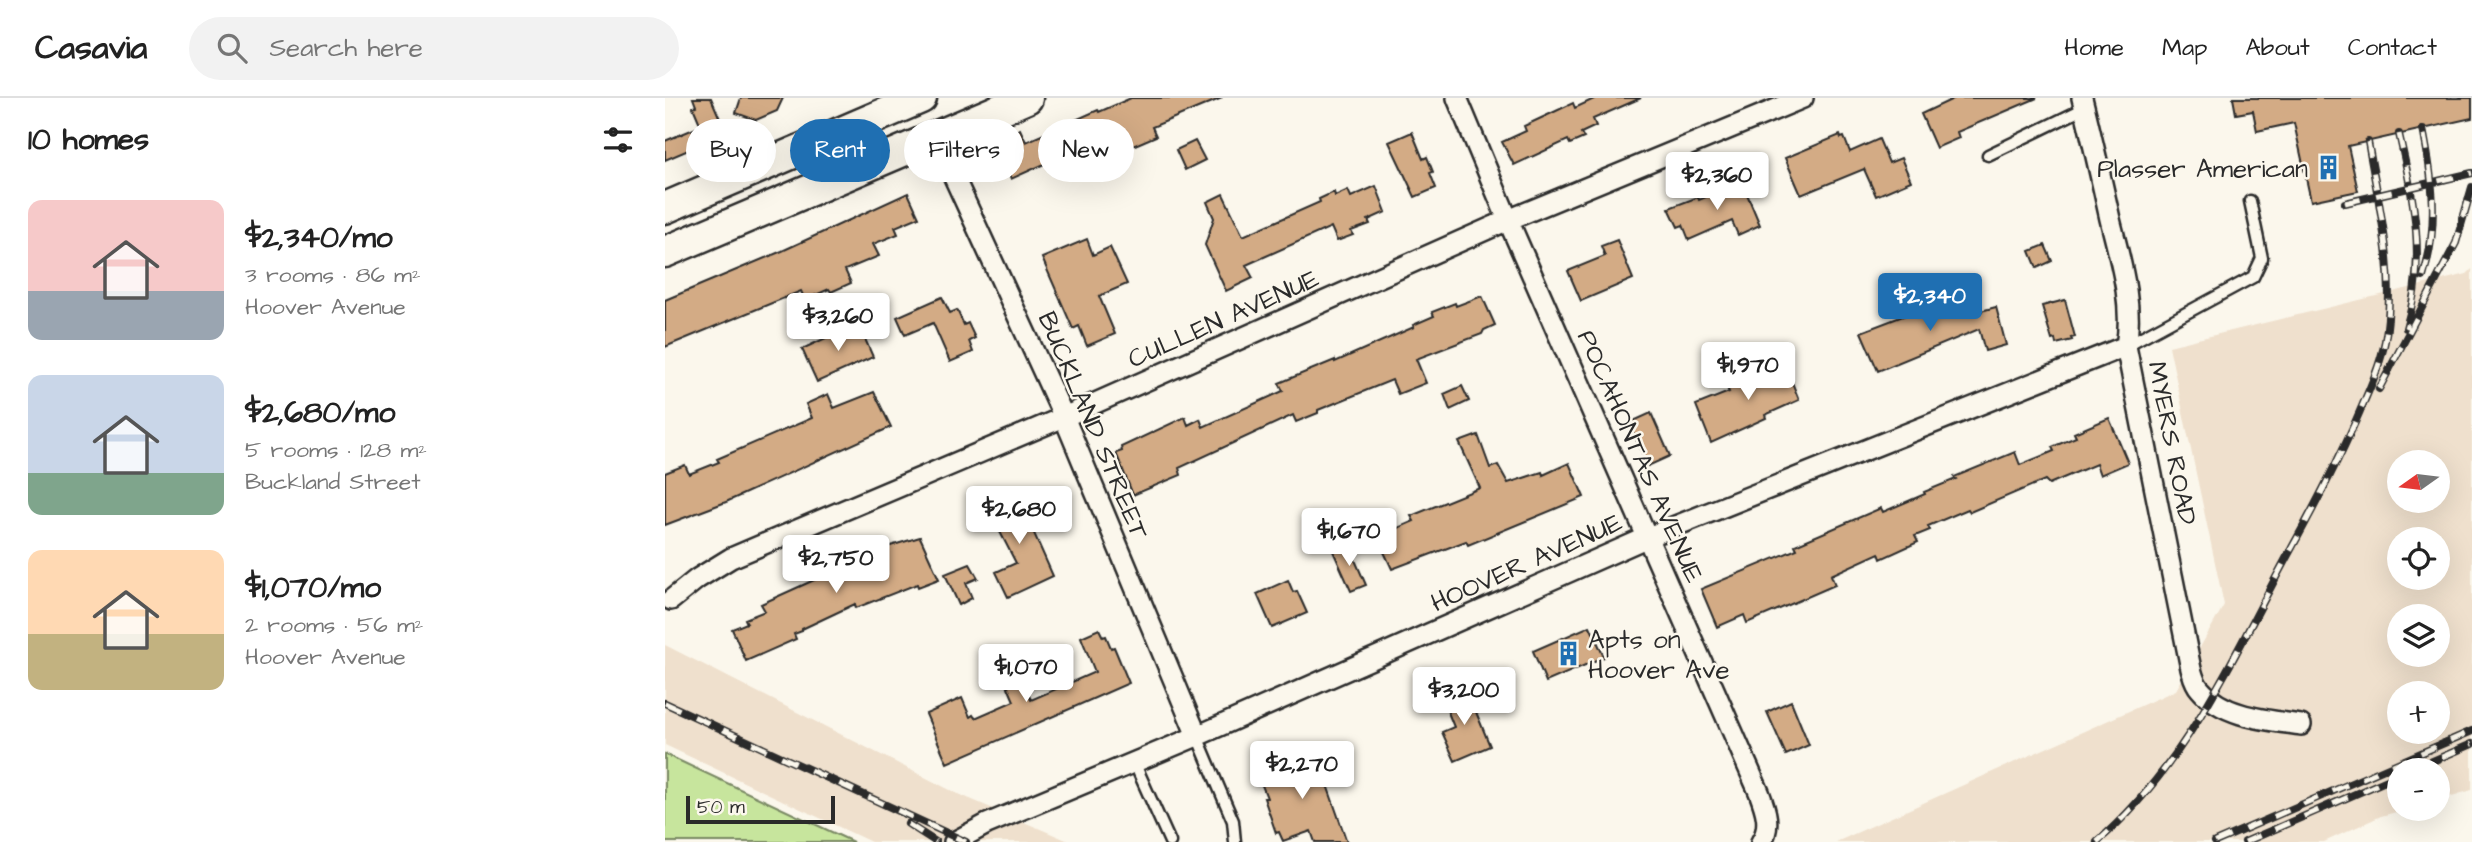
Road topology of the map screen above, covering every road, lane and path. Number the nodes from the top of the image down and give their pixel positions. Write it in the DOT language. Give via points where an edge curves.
graph roads {
  1 [pos="921,98"];
  2 [pos="1027,98"];
  3 [pos="1457,98"];
  4 [pos="1803,98"];
  5 [pos="2083,103"];
  6 [pos="979,119"];
  7 [pos="904,151"];
  8 [pos="1988,155"];
  9 [pos="956,182"];
  10 [pos="2250,201"];
  11 [pos="665,208"];
  12 [pos="1507,220"];
  13 [pos="665,252"];
  14 [pos="2126,346"];
  15 [pos="1064,417"];
  16 [pos="1648,537"];
  17 [pos="671,600"];
  18 [pos="2301,725"];
  19 [pos="1197,736"];
  20 [pos="1134,762"];
  21 [pos="1762,839"];
  22 [pos="954,842"];
  23 [pos="1170,842"];
  24 [pos="1235,842"];
  1 -- 11 [label="main road"];
  2 -- 6 [label="main road"];
  3 -- 12 [label="street, POCAHONTAS AVENUE"];
  4 -- 12 [label="street, CULLEN AVENUE"];
  5 -- 8 [label="lane"];
  5 -- 14 [label="street, MYERS ROAD" via="2129,309"];
  7 -- 13 [label="main road"];
  9 -- 15 [label="street, BUCKLAND STREET"];
  10 -- 14 [label="lane" via="2262,258 2253,276"];
  12 -- 15 [label="street, CULLEN AVENUE"];
  12 -- 16 [label="street, POCAHONTAS AVENUE"];
  14 -- 16 [label="street, HOOVER AVENUE"];
  14 -- 18 [label="street, MYERS ROAD" via="2198,687 2211,700 2257,719"];
  15 -- 17 [label="street, CULLEN AVENUE" via="731,558"];
  15 -- 19 [label="street, BUCKLAND STREET"];
  16 -- 19 [label="street, HOOVER AVENUE"];
  16 -- 21 [label="street, POCAHONTAS AVENUE" via="1759,792 1767,815"];
  19 -- 20 [label="street, HOOVER AVENUE"];
  19 -- 24 [label="lane" via="1233,821"];
  20 -- 22 [label="street, HOOVER AVENUE"];
  20 -- 23 [label="lane"];
}
